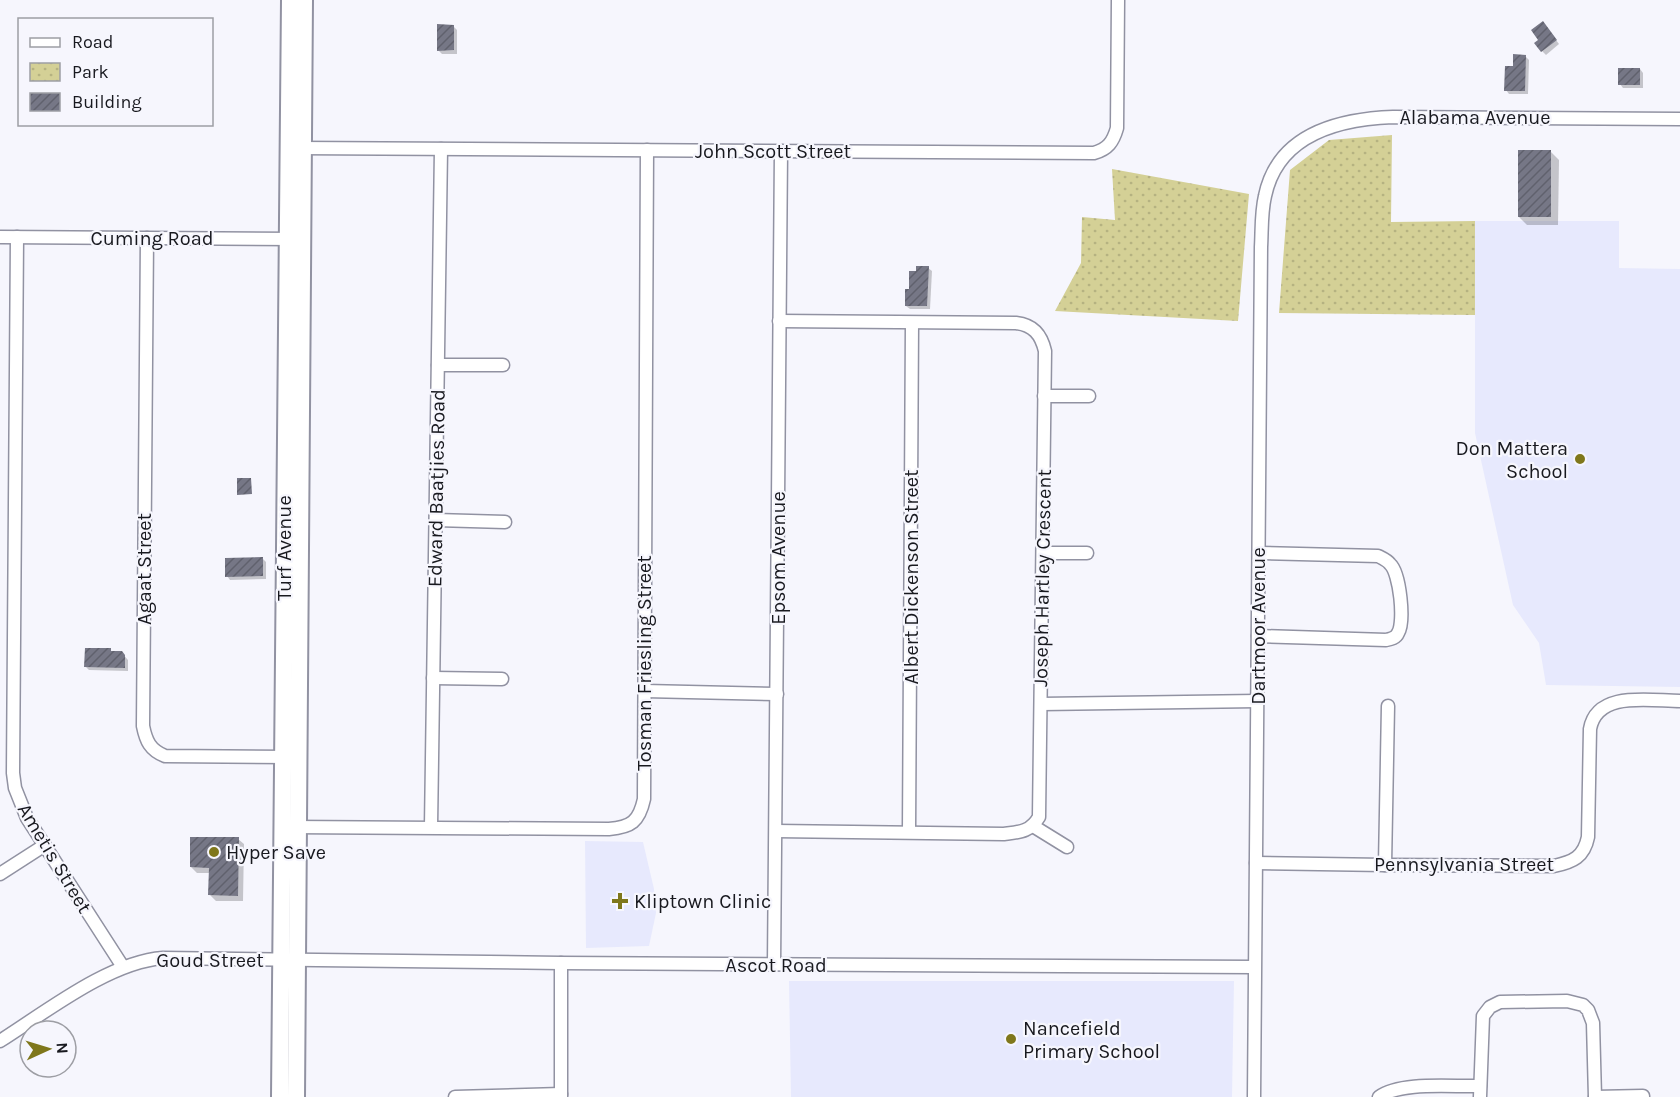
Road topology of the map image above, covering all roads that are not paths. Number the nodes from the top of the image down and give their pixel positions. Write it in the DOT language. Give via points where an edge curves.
graph roads {
  1 [pos="290,0"];
  2 [pos="304,0"];
  3 [pos="1118,0"];
  4 [pos="1680,119"];
  5 [pos="296,148"];
  6 [pos="441,149"];
  7 [pos="647,150"];
  8 [pos="781,151"];
  9 [pos="1283,159"];
  10 [pos="0,237"];
  11 [pos="17,237"];
  12 [pos="147,238"];
  13 [pos="295,239"];
  14 [pos="779,321"];
  15 [pos="912,323"];
  16 [pos="438,365"];
  17 [pos="503,365"];
  18 [pos="1044,396"];
  19 [pos="1089,396"];
  20 [pos="435,520"];
  21 [pos="505,522"];
  22 [pos="1043,553"];
  23 [pos="1088,553"];
  24 [pos="1259,553"];
  25 [pos="1258,636"];
  26 [pos="433,678"];
  27 [pos="502,679"];
  28 [pos="645,691"];
  29 [pos="777,694"];
  30 [pos="1258,701"];
  31 [pos="1680,701"];
  32 [pos="1041,704"];
  33 [pos="1388,706"];
  34 [pos="291,757"];
  35 [pos="1033,826"];
  36 [pos="290,827"];
  37 [pos="431,827"];
  38 [pos="776,831"];
  39 [pos="909,832"];
  40 [pos="45,845"];
  41 [pos="1067,848"];
  42 [pos="1256,863"];
  43 [pos="1385,866"];
  44 [pos="0,874"];
  45 [pos="289,959"];
  46 [pos="561,963"];
  47 [pos="774,965"];
  48 [pos="123,967"];
  49 [pos="1254,967"];
  50 [pos="0,1041"];
  51 [pos="1480,1092"];
  52 [pos="561,1096"];
  53 [pos="1643,1096"];
  54 [pos="280,1097"];
  55 [pos="296,1097"];
  56 [pos="455,1097"];
  57 [pos="1254,1097"];
  58 [pos="1379,1097"];
  59 [pos="1595,1097"];
  1 -- 5 [label="main road, Turf Avenue"];
  2 -- 5 [label="main road, Turf Avenue"];
  3 -- 8 [label="street, John Scott Street" via="1117,128 1104,150 1077,154"];
  4 -- 9 [label="street, Alabama Avenue" via="1374,117 1346,121 1317,132"];
  5 -- 6 [label="street, John Scott Street"];
  5 -- 13 [label="main road, Turf Avenue"];
  6 -- 7 [label="street, John Scott Street"];
  6 -- 16 [label="street, Edward Baatjies Road"];
  7 -- 8 [label="street, John Scott Street"];
  7 -- 28 [label="street, Tosman Friesling Street"];
  8 -- 14 [label="street, Epsom Avenue"];
  9 -- 24 [label="street, Dartmoor Avenue" via="1267,188 1262,222"];
  10 -- 11 [label="street, Cuming Road"];
  11 -- 12 [label="street, Cuming Road"];
  11 -- 40 [label="street, Ametis Street" via="13,773 20,804"];
  12 -- 13 [label="street, Cuming Road"];
  12 -- 34 [label="street, Agaat Street" via="143,714 146,738 150,747 165,756"];
  13 -- 34 [label="main road, Turf Avenue"];
  14 -- 15 [label="street, Joseph Hartley Crescent"];
  14 -- 29 [label="street, Epsom Avenue"];
  15 -- 18 [label="street, Joseph Hartley Crescent" via="1030,326 1045,351"];
  15 -- 39 [label="street, Albert Dickenson Street"];
  16 -- 17 [label="street"];
  16 -- 20 [label="street, Edward Baatjies Road"];
  18 -- 19 [label="street"];
  18 -- 22 [label="street, Joseph Hartley Crescent"];
  20 -- 21 [label="street"];
  20 -- 26 [label="street, Edward Baatjies Road"];
  22 -- 23 [label="street"];
  22 -- 32 [label="street, Joseph Hartley Crescent"];
  24 -- 25 [label="street, Dartmoor Avenue"];
  24 -- 25 [label="street" via="1370,555 1384,559 1396,572 1400,626 1396,637 1386,640"];
  25 -- 30 [label="street, Dartmoor Avenue"];
  26 -- 27 [label="street"];
  26 -- 37 [label="street, Edward Baatjies Road"];
  28 -- 29 [label="street"];
  28 -- 37 [label="street, Tosman Friesling Street" via="644,799 631,824 609,829"];
  29 -- 38 [label="street, Epsom Avenue"];
  30 -- 32 [label="street"];
  30 -- 42 [label="street, Dartmoor Avenue"];
  31 -- 43 [label="street, Pennsylvania Street" via="1620,701 1602,707 1591,720 1588,837 1583,852 1572,861 1554,866"];
  32 -- 35 [label="street, Joseph Hartley Crescent" via="1040,806"];
  33 -- 43 [label="street"];
  34 -- 36 [label="main road, Turf Avenue"];
  35 -- 39 [label="street" via="1004,834"];
  35 -- 41 [label="street"];
  36 -- 37 [label="street, Tosman Friesling Street"];
  36 -- 45 [label="main road, Turf Avenue"];
  38 -- 39 [label="street"];
  38 -- 47 [label="street, Epsom Avenue"];
  40 -- 44 [label="street"];
  40 -- 48 [label="street, Ametis Street"];
  42 -- 43 [label="street, Pennsylvania Street"];
  42 -- 49 [label="street, Dartmoor Avenue"];
  45 -- 46 [label="street, Ascot Road"];
  45 -- 48 [label="street, Goud Street" via="163,958"];
  45 -- 54 [label="main road, Turf Avenue"];
  45 -- 55 [label="main road, Turf Avenue"];
  46 -- 47 [label="street, Ascot Road"];
  46 -- 52 [label="street"];
  47 -- 49 [label="street, Ascot Road"];
  48 -- 50 [label="street, Goud Street"];
  49 -- 57 [label="street, Dartmoor Avenue"];
  51 -- 58 [label="street" via="1402,1087"];
  51 -- 59 [label="street" via="1483,1016 1490,1007 1506,1001 1577,1002 1588,1010 1593,1023"];
  52 -- 56 [label="street"];
  53 -- 59 [label="street"];
}
